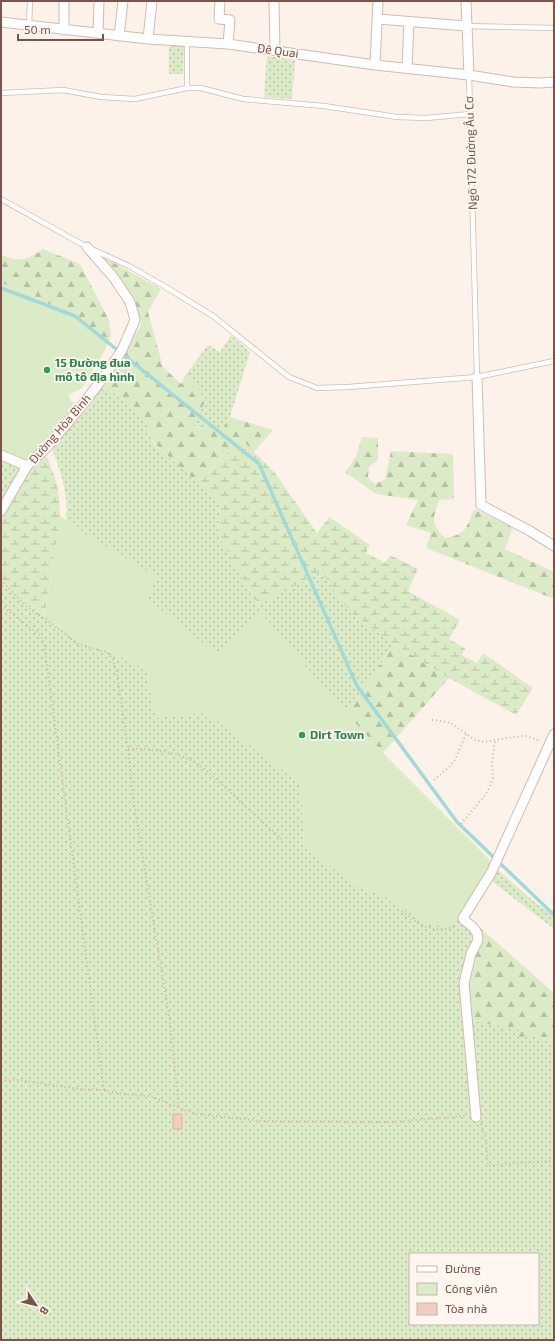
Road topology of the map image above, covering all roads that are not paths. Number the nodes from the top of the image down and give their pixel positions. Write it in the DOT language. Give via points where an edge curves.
graph roads {
  1 [pos="30,1"];
  2 [pos="64,1"];
  3 [pos="99,1"];
  4 [pos="122,1"];
  5 [pos="152,1"];
  6 [pos="220,1"];
  7 [pos="274,1"];
  8 [pos="378,1"];
  9 [pos="466,1"];
  10 [pos="378,19"];
  11 [pos="1,22"];
  12 [pos="409,22"];
  13 [pos="29,26"];
  14 [pos="466,26"];
  15 [pos="554,28"];
  16 [pos="64,30"];
  17 [pos="98,33"];
  18 [pos="119,36"];
  19 [pos="148,39"];
  20 [pos="187,41"];
  21 [pos="228,44"];
  22 [pos="275,50"];
  23 [pos="375,65"];
  24 [pos="407,68"];
  25 [pos="469,75"];
  26 [pos="554,82"];
  27 [pos="187,88"];
  28 [pos="1,93"];
  29 [pos="470,114"];
  30 [pos="1,199"];
  31 [pos="87,247"];
  32 [pos="554,361"];
  33 [pos="477,377"];
  34 [pos="1,455"];
  35 [pos="28,466"];
  36 [pos="1,511"];
  37 [pos="554,546"];
  38 [pos="554,734"];
  39 [pos="476,1117"];
  1 -- 13 [label="lane"];
  2 -- 16 [label="street"];
  3 -- 17 [label="street"];
  4 -- 18 [label="street"];
  5 -- 19 [label="street"];
  6 -- 21 [label="street" via="219,19 230,20"];
  7 -- 22 [label="street"];
  8 -- 10 [label="street"];
  9 -- 14 [label="street"];
  10 -- 12 [label="street"];
  10 -- 23 [label="street"];
  11 -- 13 [label="street, Đê Quai"];
  12 -- 14 [label="street"];
  12 -- 24 [label="street"];
  13 -- 16 [label="street, Đê Quai"];
  14 -- 15 [label="lane"];
  14 -- 25 [label="street"];
  16 -- 17 [label="street, Đê Quai"];
  17 -- 18 [label="street, Đê Quai"];
  18 -- 19 [label="street, Đê Quai"];
  19 -- 20 [label="street, Đê Quai"];
  20 -- 21 [label="street, Đê Quai"];
  20 -- 27 [label="lane"];
  21 -- 22 [label="street, Đê Quai"];
  22 -- 23 [label="street, Đê Quai"];
  23 -- 24 [label="street, Đê Quai"];
  24 -- 25 [label="street, Đê Quai"];
  25 -- 26 [label="street, Đê Quai" via="513,82"];
  25 -- 29 [label="lane, Ngõ 172 Đường Âu Cơ"];
  27 -- 28 [label="lane" via="135,99 101,97 63,90"];
  27 -- 29 [label="lane" via="201,88 243,100 324,106 397,117 426,118"];
  29 -- 33 [label="lane, Ngõ 172 Đường Âu Cơ"];
  30 -- 31 [label="lane"];
  31 -- 33 [label="lane" via="129,266 213,316 289,377 316,388"];
  31 -- 35 [label="street, Đường Hòa Bình" via="114,278 130,302 135,320 122,350 106,374 47,447"];
  32 -- 33 [label="lane"];
  33 -- 37 [label="street" via="481,505"];
  34 -- 35 [label="street"];
  35 -- 36 [label="street, Đường Hòa Bình"];
  38 -- 39 [label="street" via="497,861 463,918 473,927 478,940 471,954 464,983"];
}
